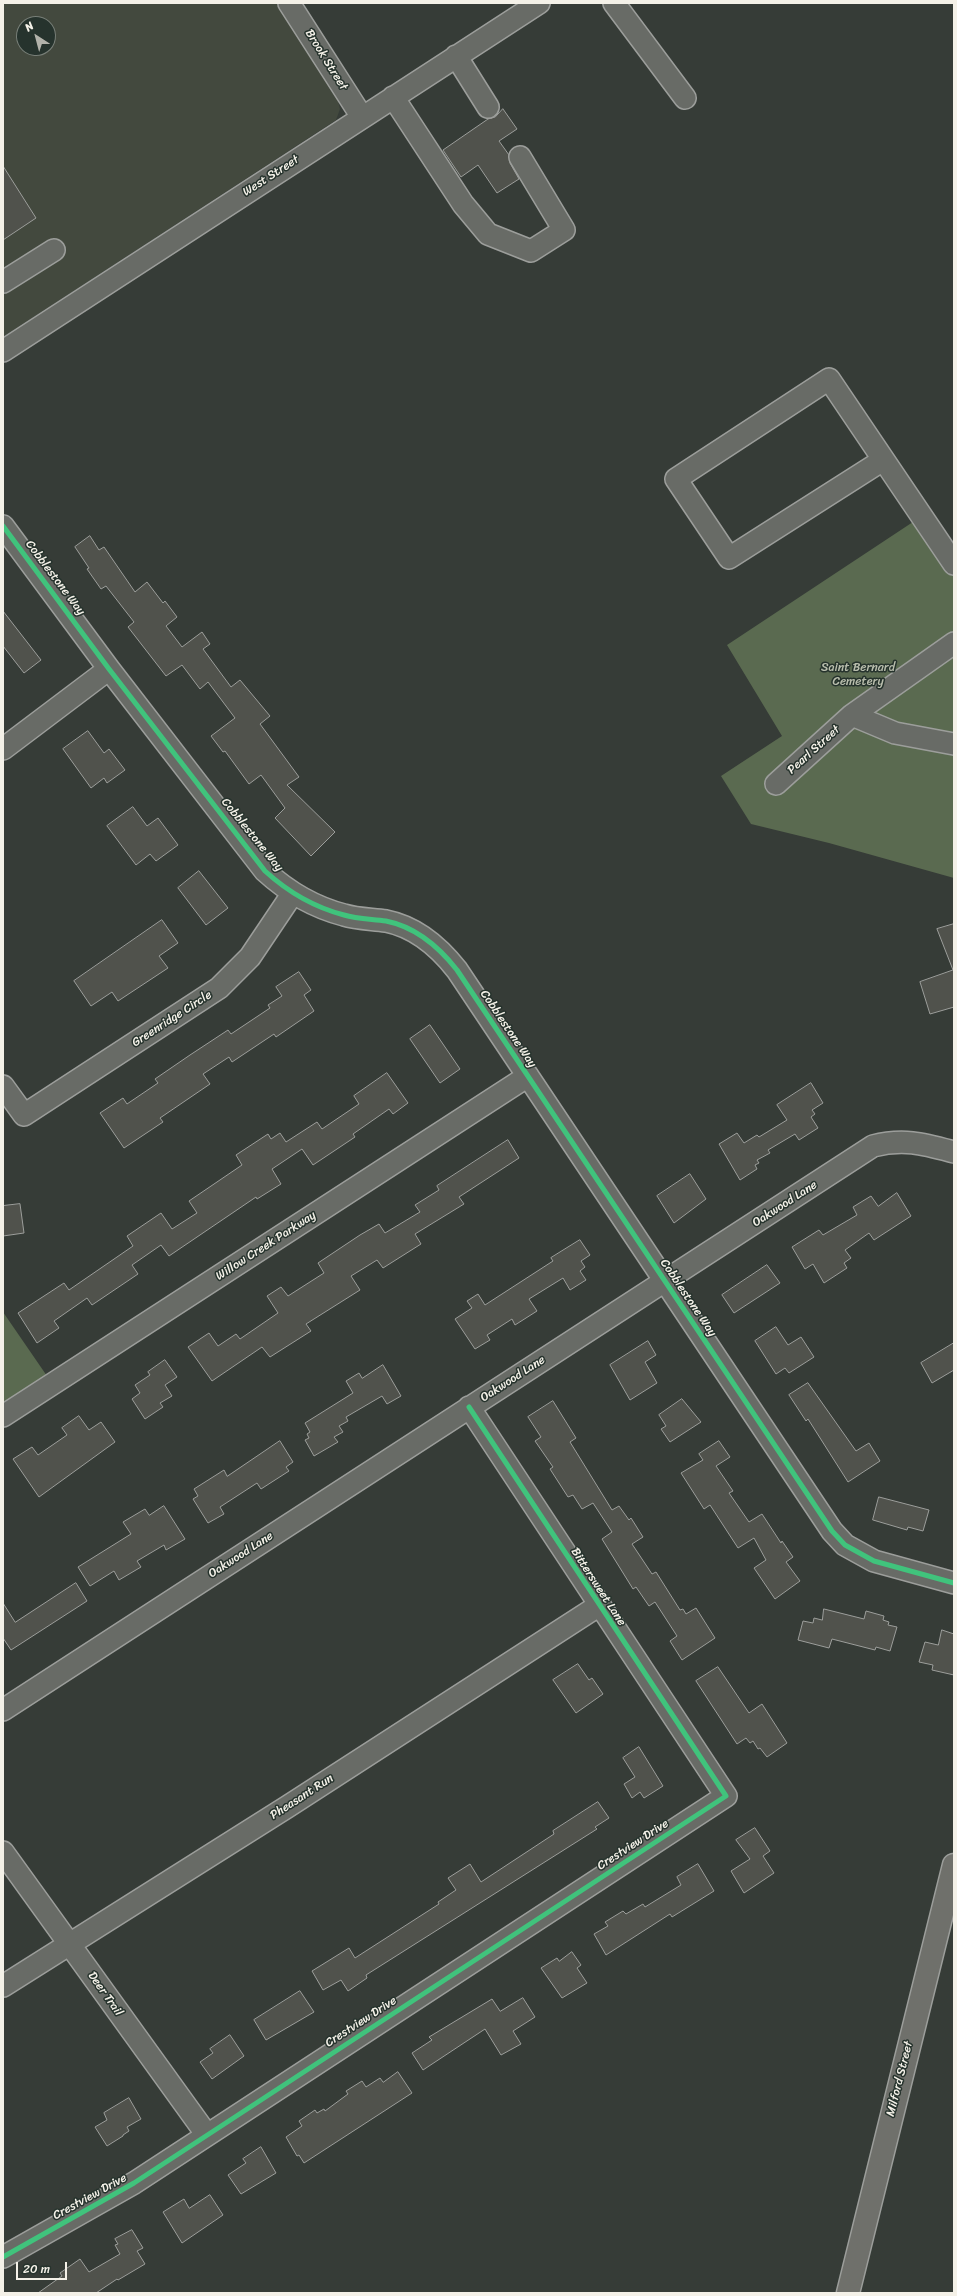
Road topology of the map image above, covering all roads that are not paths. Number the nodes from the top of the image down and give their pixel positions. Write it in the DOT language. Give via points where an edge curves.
graph roads {
  1 [pos="290,3"];
  2 [pos="539,3"];
  3 [pos="614,3"];
  4 [pos="456,56"];
  5 [pos="393,97"];
  6 [pos="686,98"];
  7 [pos="488,107"];
  8 [pos="362,117"];
  9 [pos="520,157"];
  10 [pos="54,250"];
  11 [pos="3,282"];
  12 [pos="3,351"];
  13 [pos="883,460"];
  14 [pos="3,526"];
  15 [pos="954,564"];
  16 [pos="954,642"];
  17 [pos="109,669"];
  18 [pos="852,715"];
  19 [pos="954,744"];
  20 [pos="3,749"];
  21 [pos="776,784"];
  22 [pos="293,894"];
  23 [pos="528,1076"];
  24 [pos="3,1086"];
  25 [pos="954,1152"];
  26 [pos="664,1280"];
  27 [pos="469,1408"];
  28 [pos="3,1416"];
  29 [pos="954,1583"];
  30 [pos="598,1606"];
  31 [pos="3,1710"];
  32 [pos="726,1796"];
  33 [pos="3,1852"];
  34 [pos="954,1865"];
  35 [pos="70,1945"];
  36 [pos="3,1986"];
  37 [pos="207,2136"];
  38 [pos="3,2257"];
  39 [pos="848,2293"];
  1 -- 8 [label="street, Brook Street"];
  2 -- 4 [label="street, West Street"];
  3 -- 6 [label="street"];
  4 -- 5 [label="street, West Street"];
  4 -- 7 [label="street"];
  5 -- 8 [label="street, West Street"];
  5 -- 9 [label="street" via="463,204 488,234 531,251 564,230"];
  8 -- 12 [label="street, West Street"];
  10 -- 11 [label="street"];
  13 -- 13 [label="street" via="829,379 676,479 729,558"];
  13 -- 15 [label="street"];
  14 -- 17 [label="street, Cobblestone Way"];
  16 -- 18 [label="street, Pearl Street"];
  17 -- 20 [label="street"];
  17 -- 22 [label="street, Cobblestone Way" via="258,862"];
  18 -- 19 [label="street" via="895,732"];
  18 -- 21 [label="street, Pearl Street"];
  22 -- 23 [label="street, Cobblestone Way" via="318,907 346,916 387,922 410,929 428,940 457,970"];
  22 -- 24 [label="street, Greenridge Circle" via="250,957 219,988 24,1115"];
  23 -- 26 [label="street, Cobblestone Way"];
  23 -- 28 [label="street, Willow Creek Parkway"];
  25 -- 26 [label="street, Oakwood Lane" via="907,1141 891,1141 873,1146"];
  26 -- 27 [label="street, Oakwood Lane"];
  26 -- 29 [label="street, Cobblestone Way" via="832,1531 845,1545 874,1561"];
  27 -- 30 [label="street, Bittersweet Lane"];
  27 -- 31 [label="street, Oakwood Lane"];
  30 -- 32 [label="street, Bittersweet Lane"];
  30 -- 35 [label="street, Pheasant Run"];
  32 -- 37 [label="street, Crestview Drive"];
  33 -- 35 [label="street, Deer Trail"];
  34 -- 39 [label="main road, Milford Street"];
  35 -- 36 [label="street, Pheasant Run"];
  35 -- 37 [label="street, Deer Trail"];
  37 -- 38 [label="street, Crestview Drive" via="134,2183"];
}
